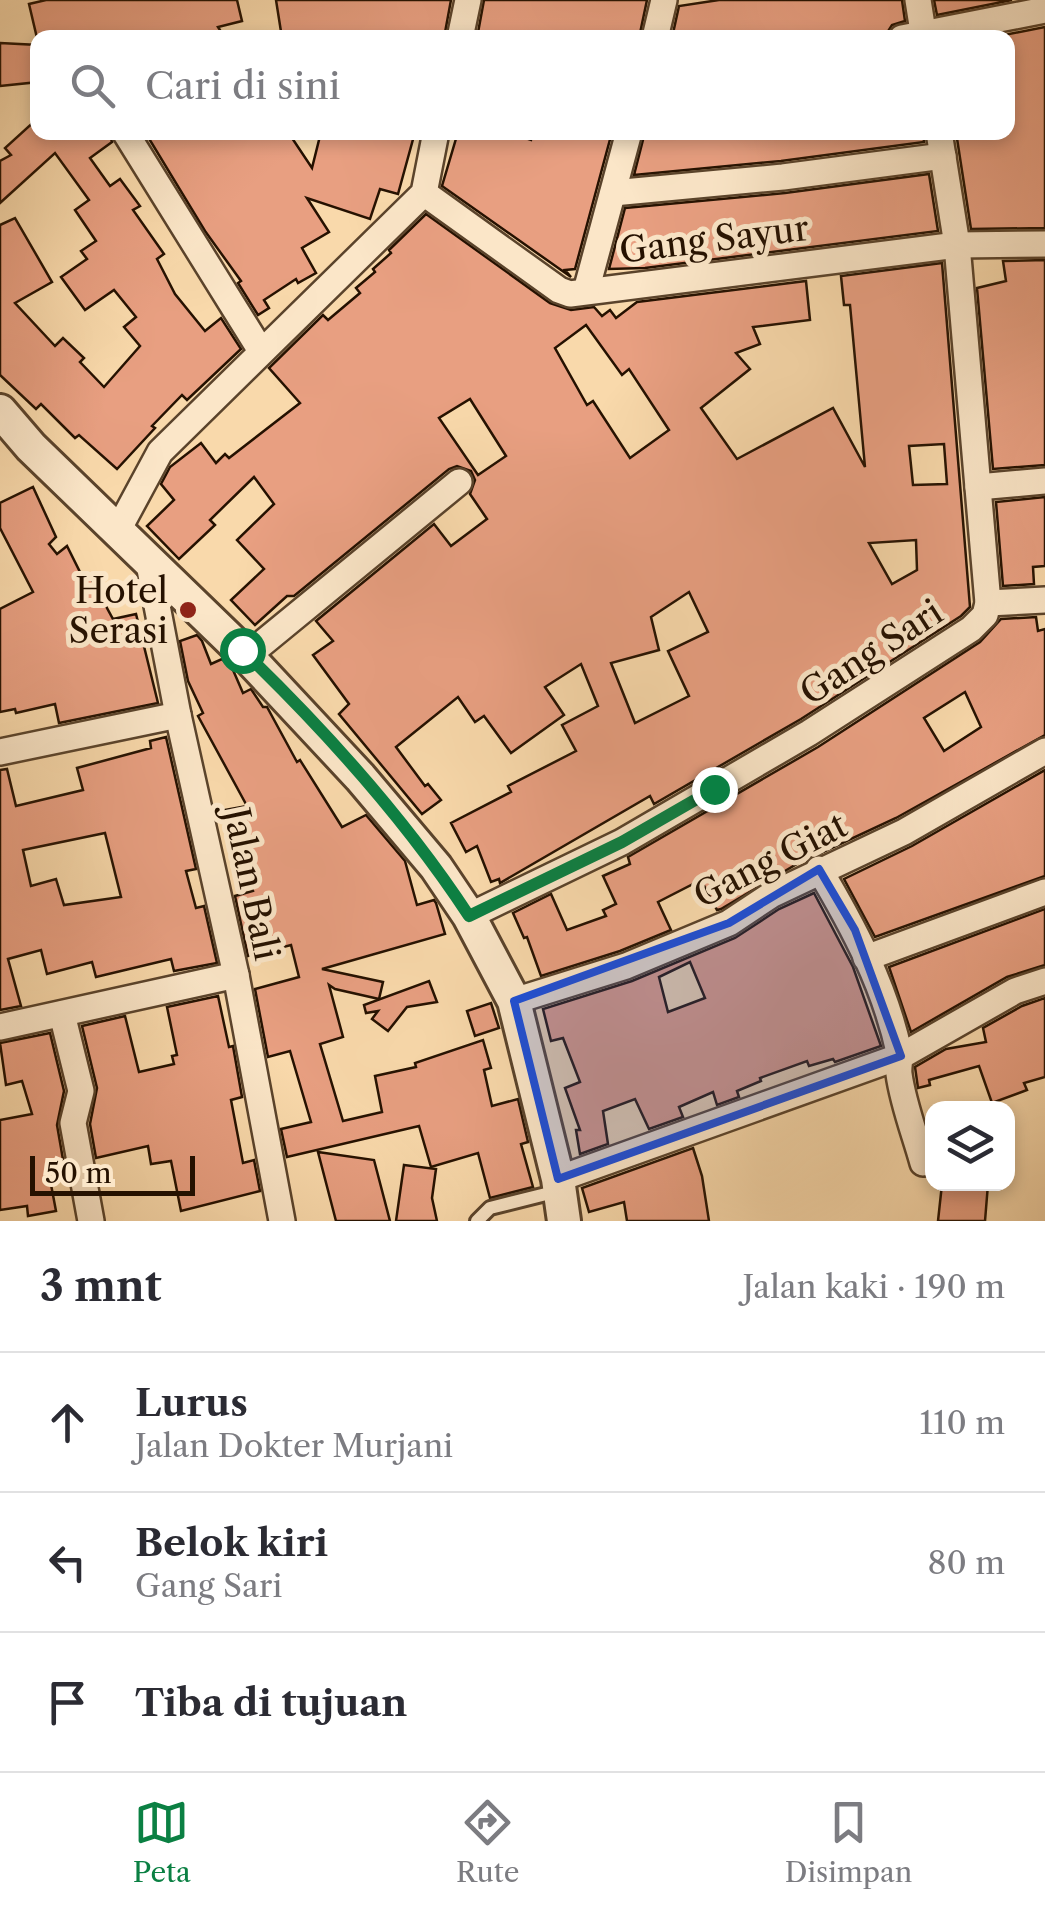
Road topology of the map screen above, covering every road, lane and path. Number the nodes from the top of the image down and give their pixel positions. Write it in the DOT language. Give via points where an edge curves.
graph roads {
  1 [pos="468,0"];
  2 [pos="664,0"];
  3 [pos="918,0"];
  4 [pos="1045,10"];
  5 [pos="462,30"];
  6 [pos="657,30"];
  7 [pos="916,30"];
  8 [pos="946,30"];
  9 [pos="130,140"];
  10 [pos="434,140"];
  11 [pos="627,140"];
  12 [pos="941,144"];
  13 [pos="614,193"];
  14 [pos="424,194"];
  15 [pos="1045,244"];
  16 [pos="957,245"];
  17 [pos="586,291"];
  18 [pos="261,351"];
  19 [pos="0,412"];
  20 [pos="1045,481"];
  21 [pos="459,482"];
  22 [pos="978,487"];
  23 [pos="118,530"];
  24 [pos="149,564"];
  25 [pos="1045,600"];
  26 [pos="988,603"];
  27 [pos="247,656"];
  28 [pos="178,715"];
  29 [pos="1045,751"];
  30 [pos="0,752"];
  31 [pos="819,870"];
  32 [pos="1045,892"];
  33 [pos="469,916"];
  34 [pos="866,958"];
  35 [pos="236,975"];
  36 [pos="1045,982"];
  37 [pos="514,1001"];
  38 [pos="62,1014"];
  39 [pos="0,1027"];
  40 [pos="900,1056"];
  41 [pos="923,1163"];
  42 [pos="561,1197"];
  43 [pos="90,1221"];
  44 [pos="282,1221"];
  45 [pos="477,1221"];
  1 -- 5 [label="street"];
  2 -- 6 [label="street"];
  3 -- 7 [label="street"];
  4 -- 8 [label="street"];
  9 -- 18 [label="street"];
  10 -- 14 [label="street"];
  11 -- 13 [label="street"];
  12 -- 13 [label="street" via="783,177"];
  12 -- 16 [label="street, Gang Sari"];
  13 -- 17 [label="street"];
  14 -- 17 [label="street, Gang Sayur" via="559,290"];
  14 -- 18 [label="street"];
  15 -- 16 [label="street, Gang Sayur"];
  16 -- 17 [label="street, Gang Sayur"];
  16 -- 22 [label="street, Gang Sari"];
  18 -- 23 [label="street" via="160,452"];
  19 -- 23 [label="street"];
  20 -- 22 [label="street"];
  21 -- 27 [label="street"];
  22 -- 26 [label="street, Gang Sari"];
  23 -- 24 [label="street"];
  24 -- 27 [label="street"];
  24 -- 28 [label="street, Jalan Bali"];
  25 -- 26 [label="street"];
  26 -- 33 [label="street, Gang Sari" via="971,630 792,743 622,842"];
  27 -- 33 [label="street" via="360,777"];
  28 -- 30 [label="street"];
  28 -- 35 [label="street, Jalan Bali"];
  29 -- 31 [label="street, Gang Giat" via="904,832"];
  31 -- 34 [label="street"];
  31 -- 37 [label="street, Gang Giat" via="729,923 626,966"];
  32 -- 34 [label="street"];
  33 -- 37 [label="street"];
  34 -- 40 [label="street"];
  35 -- 38 [label="street"];
  35 -- 44 [label="street, Jalan Bali"];
  36 -- 40 [label="street" via="1015,990"];
  37 -- 42 [label="street"];
  38 -- 39 [label="street"];
  38 -- 43 [label="street" via="81,1090 73,1124"];
  40 -- 41 [label="street" via="900,1083"];
  40 -- 42 [label="street"];
  42 -- 45 [label="lane" via="490,1208"];
}
